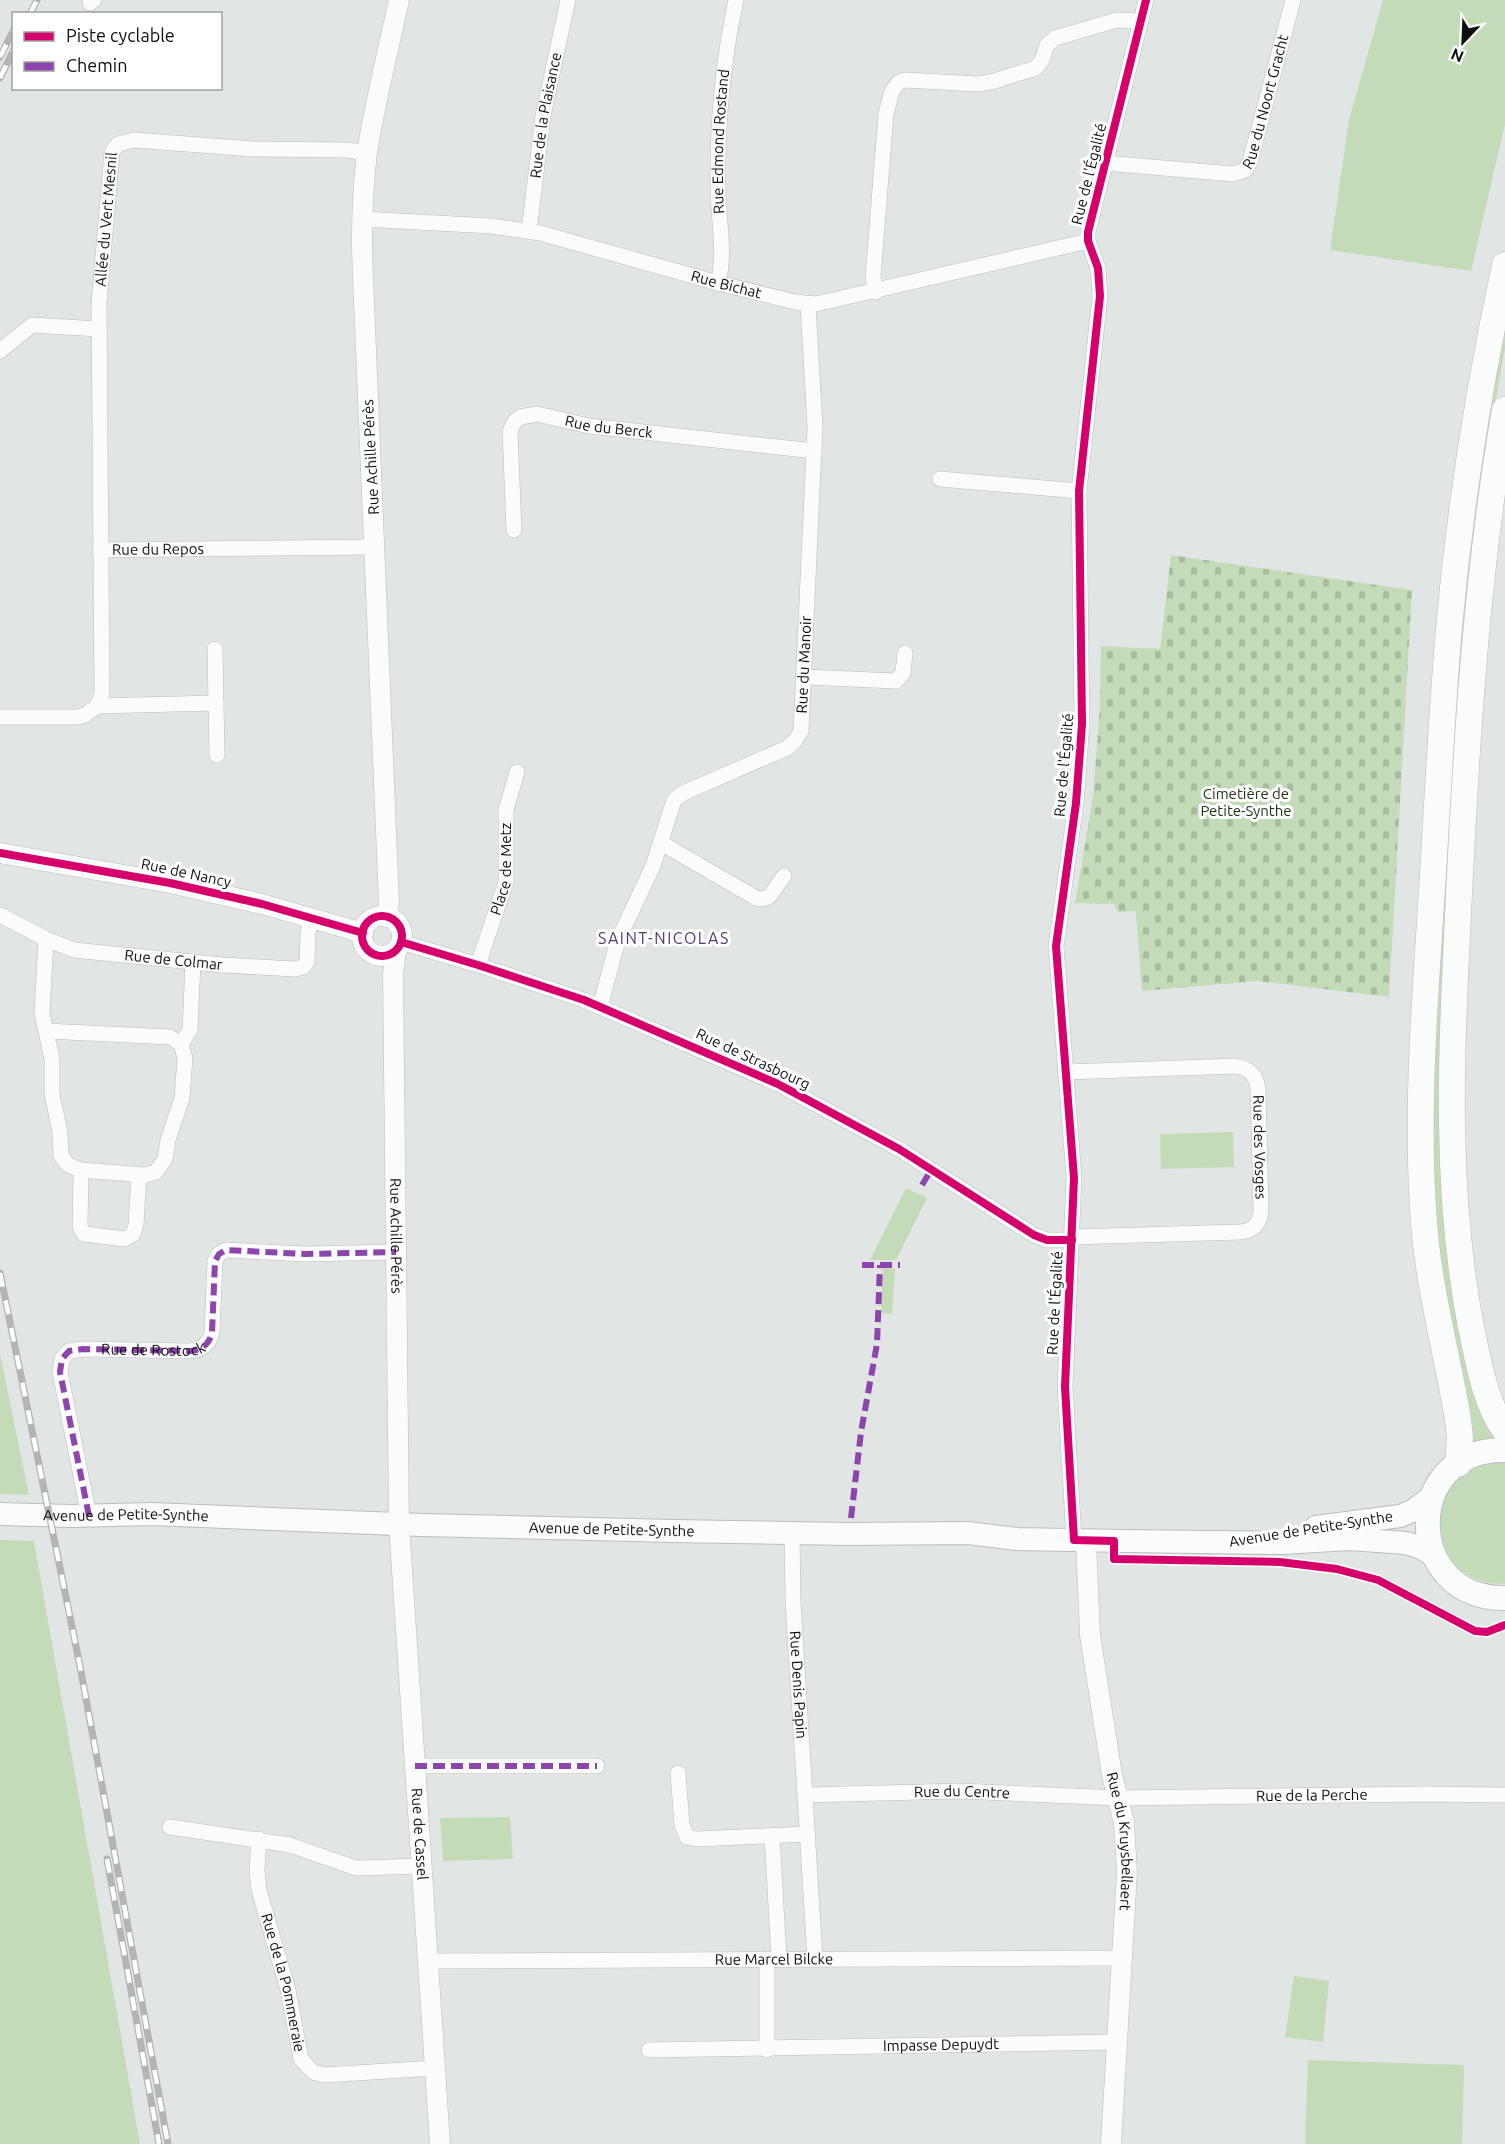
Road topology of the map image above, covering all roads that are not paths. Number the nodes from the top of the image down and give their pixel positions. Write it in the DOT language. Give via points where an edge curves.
graph roads {
  1 [pos="399,0"];
  2 [pos="568,0"];
  3 [pos="736,0"];
  4 [pos="1146,0"];
  5 [pos="1293,0"];
  6 [pos="1141,21"];
  7 [pos="368,153"];
  8 [pos="1105,163"];
  9 [pos="362,219"];
  10 [pos="529,231"];
  11 [pos="1088,241"];
  12 [pos="1505,265"];
  13 [pos="718,284"];
  14 [pos="876,292"];
  15 [pos="808,304"];
  16 [pos="99,329"];
  17 [pos="0,351"];
  18 [pos="1505,410"];
  19 [pos="814,451"];
  20 [pos="940,479"];
  21 [pos="1079,490"];
  22 [pos="514,530"];
  23 [pos="375,546"];
  24 [pos="100,550"];
  25 [pos="215,649"];
  26 [pos="905,653"];
  27 [pos="805,677"];
  28 [pos="216,703"];
  29 [pos="97,706"];
  30 [pos="0,717"];
  31 [pos="217,755"];
  32 [pos="517,772"];
  33 [pos="661,843"];
  34 [pos="0,853"];
  35 [pos="784,876"];
  36 [pos="0,915"];
  37 [pos="387,917"];
  38 [pos="312,918"];
  39 [pos="363,933"];
  40 [pos="46,939"];
  41 [pos="398,946"];
  42 [pos="193,963"];
  43 [pos="478,965"];
  44 [pos="600,1007"];
  45 [pos="46,1031"];
  46 [pos="181,1044"];
  47 [pos="1065,1072"];
  48 [pos="81,1170"];
  49 [pos="139,1175"];
  50 [pos="1072,1239"];
  51 [pos="396,1252"];
  52 [pos="1505,1430"];
  53 [pos="1505,1450"];
  54 [pos="1458,1464"];
  55 [pos="1431,1497"];
  56 [pos="0,1514"];
  57 [pos="89,1516"];
  58 [pos="399,1524"];
  59 [pos="792,1533"];
  60 [pos="1080,1540"];
  61 [pos="1222,1543"];
  62 [pos="1434,1555"];
  63 [pos="1496,1597"];
  64 [pos="1505,1613"];
  65 [pos="415,1766"];
  66 [pos="597,1766"];
  67 [pos="678,1773"];
  68 [pos="806,1795"];
  69 [pos="1505,1795"];
  70 [pos="1118,1798"];
  71 [pos="170,1827"];
  72 [pos="808,1834"];
  73 [pos="772,1836"];
  74 [pos="259,1839"];
  75 [pos="422,1866"];
  76 [pos="773,1958"];
  77 [pos="1122,1958"];
  78 [pos="815,1959"];
  79 [pos="428,1961"];
  80 [pos="1116,2042"];
  81 [pos="649,2050"];
  82 [pos="767,2050"];
  83 [pos="435,2068"];
  84 [pos="440,2144"];
  85 [pos="1111,2144"];
  1 -- 7 [label="street, Rue Achille Pérès"];
  2 -- 10 [label="street, Rue de la Plaisance" via="544,109"];
  3 -- 13 [label="street, Rue Edmond Rostand" via="721,110 718,187 723,256"];
  4 -- 6 [label="street, Rue de l'Égalité"];
  5 -- 8 [label="street, Rue du Noort Gracht" via="1245,170 1233,174"];
  6 -- 8 [label="street, Rue de l'Égalité"];
  6 -- 14 [label="street" via="1117,20 1055,38 1047,45 1036,68 1000,80 978,84 912,79 895,86 885,132 873,278"];
  7 -- 9 [label="street, Rue Achille Pérès"];
  7 -- 16 [label="street, Allée du Vert Mesnil" via="253,150 134,140 118,144 111,159"];
  8 -- 11 [label="street, Rue de l'Égalité"];
  9 -- 10 [label="street, Rue Bichat"];
  9 -- 23 [label="street, Rue Achille Pérès"];
  10 -- 13 [label="street, Rue Bichat"];
  11 -- 14 [label="street, Rue Bichat"];
  11 -- 21 [label="street, Rue de l'Égalité" via="1098,268 1100,296"];
  12 -- 54 [label="highway" via="1472,439 1452,602 1423,1010 1420,1134 1424,1220 1458,1419"];
  13 -- 15 [label="street, Rue Bichat"];
  14 -- 15 [label="street, Rue Bichat"];
  15 -- 19 [label="street, Rue du Manoir"];
  16 -- 17 [label="street" via="36,324 25,328"];
  16 -- 24 [label="street, Allée du Vert Mesnil"];
  18 -- 52 [label="highway" via="1482,577 1469,719 1451,1141 1457,1235 1472,1330 1492,1405"];
  19 -- 22 [label="street, Rue du Berck" via="596,426 528,414 515,421 510,431"];
  19 -- 27 [label="street, Rue du Manoir"];
  20 -- 21 [label="street"];
  21 -- 47 [label="street, Rue de l'Égalité" via="1082,724 1076,803 1056,938"];
  23 -- 24 [label="street, Rue du Repos"];
  23 -- 37 [label="street, Rue Achille Pérès"];
  24 -- 29 [label="street, Rue du Repos" via="102,694"];
  25 -- 28 [label="street"];
  26 -- 27 [label="street" via="903,674 896,681"];
  27 -- 33 [label="street, Rue du Manoir" via="803,720 795,741 782,751 678,796 669,812"];
  28 -- 29 [label="street"];
  28 -- 31 [label="street"];
  29 -- 30 [label="street" via="78,717"];
  32 -- 43 [label="street, Place de Metz" via="505,818 506,882"];
  33 -- 35 [label="street" via="756,898 769,897"];
  33 -- 44 [label="street, Rue du Manoir" via="618,940"];
  34 -- 38 [label="street, Rue de Nancy" via="170,883"];
  36 -- 40 [label="street, Rue de Colmar"];
  37 -- 39 [label="street" via="373,918"];
  37 -- 41 [label="street" via="400,927"];
  38 -- 39 [label="street, Rue de Nancy"];
  38 -- 42 [label="street, Rue de Colmar" via="307,962 301,968"];
  39 -- 41 [label="street" via="372,953 384,956"];
  40 -- 42 [label="street, Rue de Colmar" via="74,950"];
  40 -- 45 [label="street" via="42,1013"];
  41 -- 43 [label="street, Rue de Strasbourg"];
  41 -- 51 [label="street, Rue Achille Pérès" via="393,974"];
  42 -- 46 [label="street" via="190,1030"];
  43 -- 44 [label="street, Rue de Strasbourg"];
  44 -- 50 [label="street, Rue de Strasbourg" via="794,1092 899,1149 1038,1237 1051,1241"];
  45 -- 46 [label="street" via="170,1037"];
  45 -- 48 [label="street" via="61,1155 68,1165"];
  46 -- 49 [label="street" via="185,1058 182,1098 165,1159 156,1172"];
  47 -- 50 [label="street, Rue de l'Égalité" via="1074,1168"];
  47 -- 50 [label="street, Rue des Vosges" via="1236,1066 1252,1071 1258,1089 1261,1210 1253,1229"];
  48 -- 49 [label="street"];
  48 -- 49 [label="street" via="80,1227 84,1234 93,1237 125,1239 133,1234"];
  50 -- 60 [label="street, Rue de l'Égalité" via="1066,1432"];
  51 -- 57 [label="street, Rue de Rostock" via="305,1254 226,1250 215,1262 212,1333 204,1347 190,1351 78,1349 66,1353 60,1376"];
  51 -- 58 [label="street, Rue Achille Pérès"];
  53 -- 54 [label="main road" via="1480,1453"];
  54 -- 55 [label="main road" via="1440,1481"];
  55 -- 61 [label="main road, Avenue de Petite-Synthe" via="1400,1516"];
  55 -- 62 [label="main road" via="1427,1529"];
  56 -- 57 [label="main road, Avenue de Petite-Synthe"];
  57 -- 58 [label="main road, Avenue de Petite-Synthe" via="142,1514"];
  58 -- 59 [label="main road, Avenue de Petite-Synthe"];
  58 -- 65 [label="street, Rue de Cassel"];
  59 -- 60 [label="main road, Avenue de Petite-Synthe" via="968,1533"];
  59 -- 68 [label="street, Rue Denis Papin"];
  60 -- 61 [label="main road, Avenue de Petite-Synthe"];
  60 -- 70 [label="street, Rue du Kruysbellaert" via="1090,1635"];
  61 -- 62 [label="main road, Avenue de Petite-Synthe" via="1372,1540 1412,1544"];
  62 -- 63 [label="main road" via="1454,1581 1469,1591"];
  63 -- 64 [label="main road"];
  65 -- 66 [label="street"];
  65 -- 75 [label="street, Rue de Cassel"];
  67 -- 73 [label="street" via="682,1825 687,1837"];
  68 -- 70 [label="street, Rue du Centre" via="959,1791"];
  68 -- 72 [label="street, Rue Denis Papin"];
  69 -- 70 [label="street, Rue de la Perche"];
  70 -- 77 [label="street, Rue du Kruysbellaert" via="1127,1862"];
  71 -- 74 [label="street"];
  72 -- 73 [label="street"];
  72 -- 78 [label="street, Rue Denis Papin"];
  73 -- 76 [label="street"];
  74 -- 75 [label="street" via="356,1868"];
  74 -- 83 [label="street, Rue de la Pommeraie" via="259,1890 288,1990 304,2064 324,2075"];
  75 -- 79 [label="street, Rue de Cassel"];
  76 -- 78 [label="street, Rue Marcel Bilcke"];
  76 -- 79 [label="street, Rue Marcel Bilcke"];
  76 -- 82 [label="street"];
  77 -- 78 [label="street, Rue Marcel Bilcke"];
  77 -- 80 [label="street, Rue du Kruysbellaert"];
  79 -- 83 [label="street, Rue de Cassel"];
  80 -- 82 [label="street, Impasse Depuydt"];
  80 -- 85 [label="street, Rue du Kruysbellaert"];
  81 -- 82 [label="street, Impasse Depuydt"];
  83 -- 84 [label="street, Rue de Cassel"];
}
